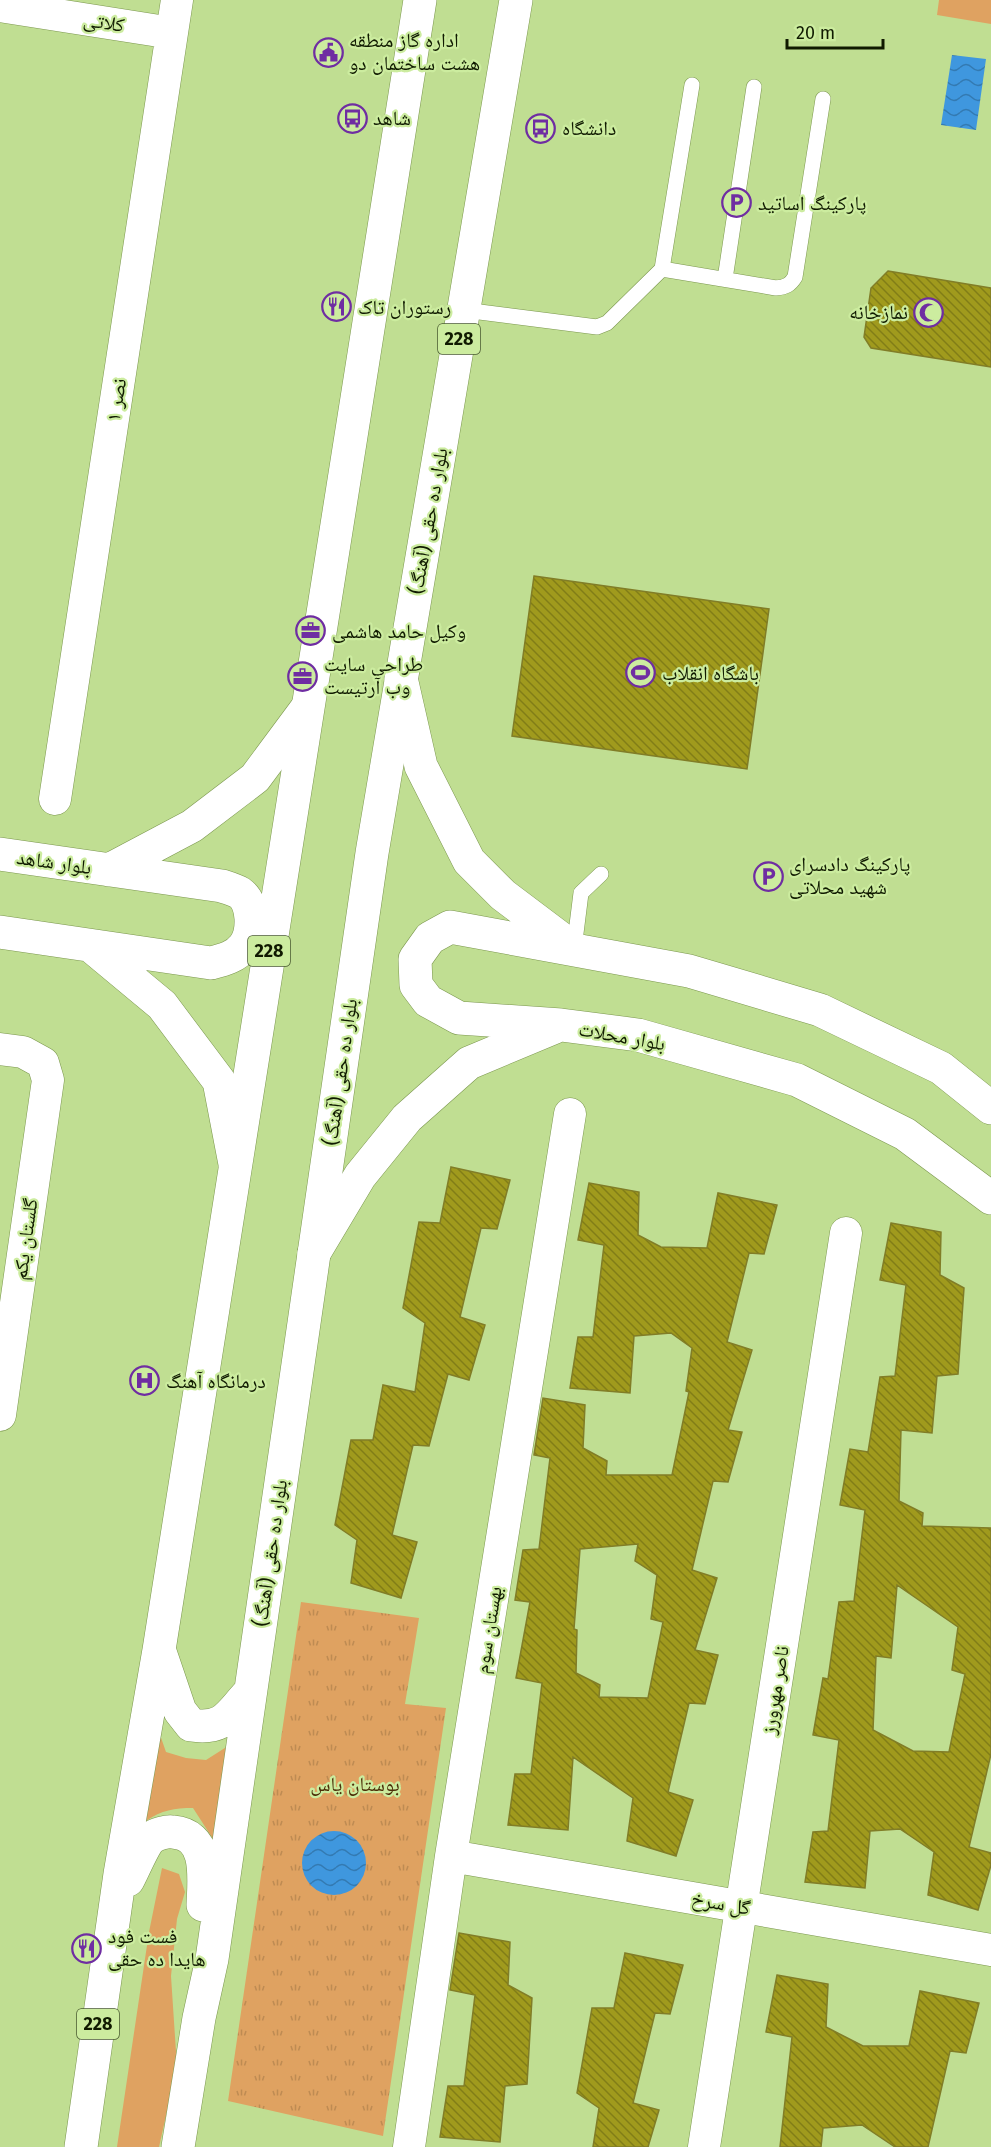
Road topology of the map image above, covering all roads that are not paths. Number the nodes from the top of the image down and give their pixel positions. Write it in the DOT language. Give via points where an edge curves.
graph roads {
  1 [pos="177,0"];
  2 [pos="420,0"];
  3 [pos="516,0"];
  4 [pos="0,6"];
  5 [pos="172,33"];
  6 [pos="692,85"];
  7 [pos="754,87"];
  8 [pos="823,99"];
  9 [pos="662,269"];
  10 [pos="725,279"];
  11 [pos="464,310"];
  12 [pos="401,677"];
  13 [pos="307,708"];
  14 [pos="55,800"];
  15 [pos="0,854"];
  16 [pos="109,870"];
  17 [pos="601,874"];
  18 [pos="0,932"];
  19 [pos="91,946"];
  20 [pos="574,949"];
  21 [pos="561,1025"];
  22 [pos="0,1049"];
  23 [pos="991,1108"];
  24 [pos="570,1114"];
  25 [pos="235,1166"];
  26 [pos="991,1198"];
  27 [pos="846,1233"];
  28 [pos="314,1253"];
  29 [pos="0,1415"];
  30 [pos="159,1650"];
  31 [pos="250,1692"];
  32 [pos="452,1856"];
  33 [pos="116,1901"];
  34 [pos="740,1906"];
  35 [pos="991,1950"];
  36 [pos="199,2018"];
  37 [pos="81,2147"];
  38 [pos="178,2147"];
  39 [pos="409,2147"];
  40 [pos="704,2147"];
  1 -- 5 [label="street, نصر ۱"];
  2 -- 13 [label="main road, 228"];
  3 -- 11 [label="main road, بلوار ده حقی (آهنگ) / 228"];
  4 -- 5 [label="street, کلاتی"];
  5 -- 14 [label="street, نصر ۱"];
  6 -- 9 [label="lane"];
  7 -- 10 [label="lane"];
  8 -- 10 [label="lane" via="795,277 785,288"];
  9 -- 10 [label="lane"];
  9 -- 11 [label="lane" via="607,324 597,327"];
  11 -- 12 [label="main road, بلوار ده حقی (آهنگ) / 228"];
  12 -- 20 [label="main road" via="421,766 469,861 503,895"];
  12 -- 28 [label="main road, بلوار ده حقی (آهنگ) / 228"];
  13 -- 16 [label="main road" via="255,778 192,826"];
  13 -- 25 [label="main road, 228"];
  15 -- 16 [label="main road, بلوار شاهد"];
  16 -- 19 [label="main road, بلوار شاهد" via="222,886 242,894 251,911 250,930 244,946 230,958 211,963"];
  17 -- 20 [label="lane" via="581,893"];
  18 -- 19 [label="main road"];
  19 -- 25 [label="main road" via="162,1005 219,1081"];
  20 -- 21 [label="main road" via="450,927 430,938 415,959 416,985 428,1001 459,1018"];
  20 -- 23 [label="main road" via="688,971 820,1010 941,1068"];
  21 -- 26 [label="main road, بلوار محلات" via="638,1035 797,1080 905,1134"];
  21 -- 28 [label="main road, بلوار محلات" via="469,1063 407,1118 360,1176"];
  22 -- 29 [label="street, گلستان یکم" via="22,1052 43,1063 48,1080"];
  24 -- 32 [label="street, بهستان سوم"];
  25 -- 30 [label="main road, 228"];
  27 -- 34 [label="street, ناصر مهرورز"];
  28 -- 31 [label="main road, بلوار ده حقی (آهنگ) / 228"];
  30 -- 31 [label="main road" via="180,1711 191,1725 219,1724"];
  30 -- 33 [label="main road, 228"];
  31 -- 36 [label="main road, بلوار ده حقی (آهنگ) / 228" via="212,1959"];
  32 -- 34 [label="street, گل سرخ"];
  32 -- 39 [label="street, بهستان سوم"];
  33 -- 36 [label="main road" via="151,1838 167,1831 183,1833 197,1845 204,1864"];
  33 -- 37 [label="main road, 228"];
  34 -- 35 [label="street, گل سرخ"];
  34 -- 40 [label="street, ناصر مهرورز"];
  36 -- 38 [label="main road, بلوار ده حقی (آهنگ) / 228"];
}
